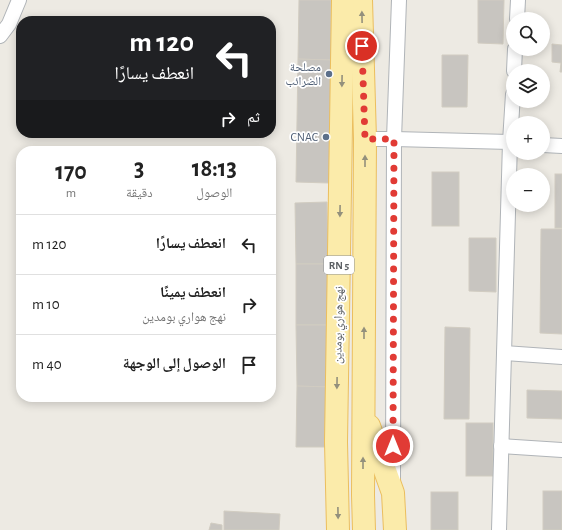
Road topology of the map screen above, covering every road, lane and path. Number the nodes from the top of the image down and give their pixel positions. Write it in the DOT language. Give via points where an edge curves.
graph roads {
  1 [pos="19,0"];
  2 [pos="343,0"];
  3 [pos="362,0"];
  4 [pos="400,0"];
  5 [pos="518,0"];
  6 [pos="517,12"];
  7 [pos="0,36"];
  8 [pos="365,139"];
  9 [pos="394,139"];
  10 [pos="506,142"];
  11 [pos="550,145"];
  12 [pos="562,146"];
  13 [pos="511,160"];
  14 [pos="504,353"];
  15 [pos="562,357"];
  16 [pos="363,410"];
  17 [pos="501,446"];
  18 [pos="562,450"];
  19 [pos="393,492"];
  20 [pos="338,530"];
  21 [pos="364,530"];
  22 [pos="395,530"];
  23 [pos="499,530"];
  1 -- 7 [label="street" via="9,24"];
  2 -- 20 [label="main road, نهج هواري بومدين / RN 5, one-way" via="336,442"];
  8 -- 3 [label="main road, RN 5, one-way"];
  4 -- 9 [label="street"];
  5 -- 6 [label="street"];
  8 -- 9 [label="street"];
  16 -- 8 [label="main road, RN 5, one-way"];
  9 -- 10 [label="street"];
  9 -- 19 [label="street"];
  11 -- 12 [label="street"];
  13 -- 14 [label="street"];
  14 -- 15 [label="street"];
  14 -- 17 [label="street"];
  16 -- 19 [label="main road"];
  21 -- 16 [label="main road, RN 5, one-way"];
  17 -- 18 [label="street"];
  17 -- 23 [label="street"];
  19 -- 22 [label="main road"];
}
